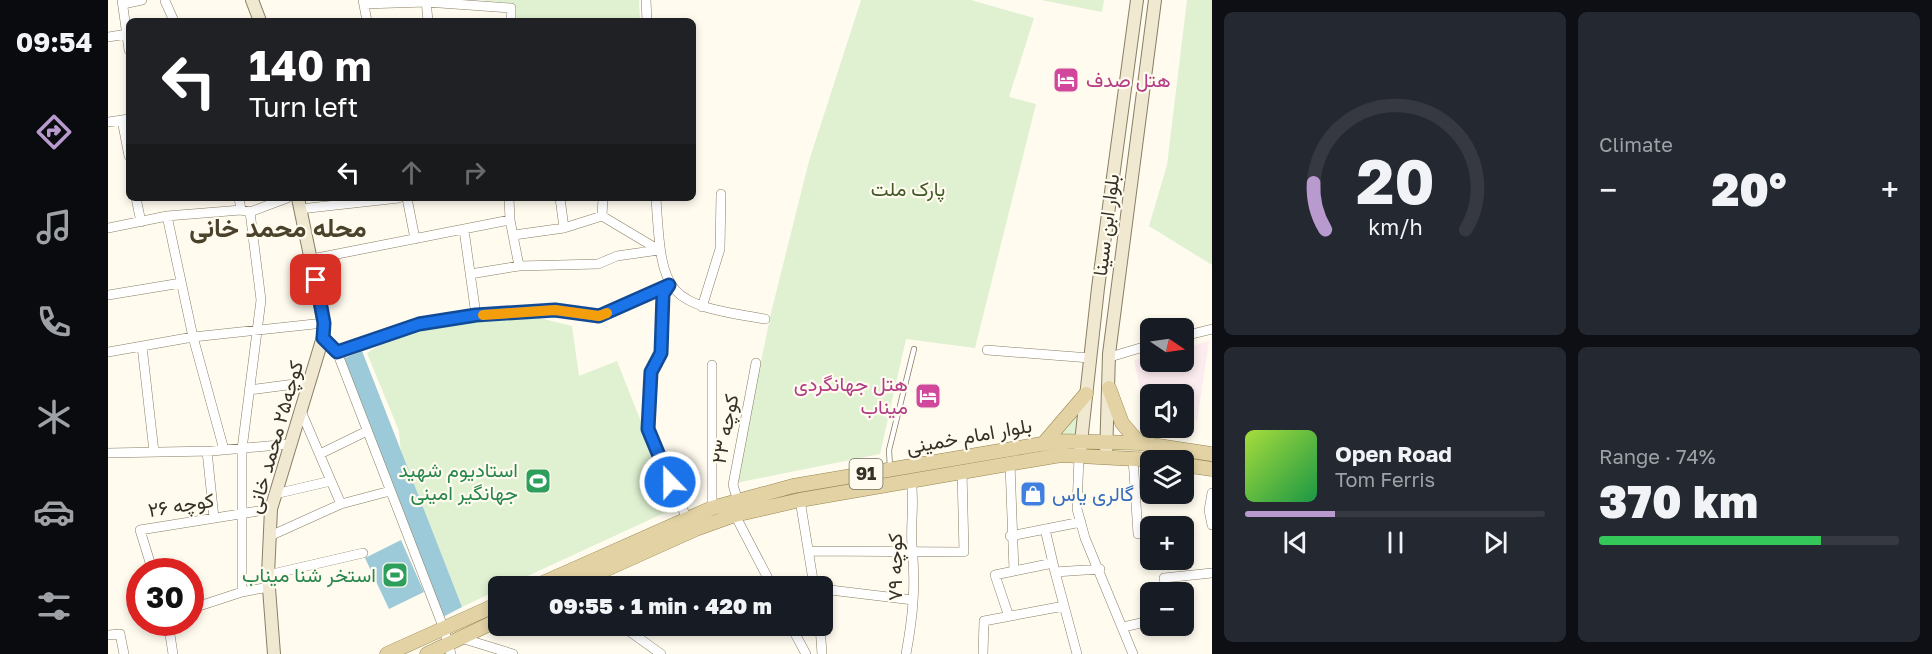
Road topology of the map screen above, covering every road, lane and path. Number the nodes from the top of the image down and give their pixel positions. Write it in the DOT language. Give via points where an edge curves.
graph roads {
  1 [pos="142,0"];
  2 [pos="165,0"];
  3 [pos="252,0"];
  4 [pos="646,0"];
  5 [pos="1137,0"];
  6 [pos="1155,0"];
  7 [pos="426,1"];
  8 [pos="122,2"];
  9 [pos="364,2"];
  10 [pos="173,18"];
  11 [pos="259,18"];
  12 [pos="367,18"];
  13 [pos="428,18"];
  14 [pos="511,18"];
  15 [pos="647,18"];
  16 [pos="126,28"];
  17 [pos="126,34"];
  18 [pos="108,38"];
  19 [pos="126,119"];
  20 [pos="108,122"];
  21 [pos="722,194"];
  22 [pos="137,201"];
  23 [pos="241,201"];
  24 [pos="278,201"];
  25 [pos="339,201"];
  26 [pos="408,201"];
  27 [pos="509,201"];
  28 [pos="560,201"];
  29 [pos="603,201"];
  30 [pos="656,201"];
  31 [pos="299,203"];
  32 [pos="246,211"];
  33 [pos="167,216"];
  34 [pos="602,216"];
  35 [pos="510,220"];
  36 [pos="141,222"];
  37 [pos="108,228"];
  38 [pos="564,228"];
  39 [pos="464,230"];
  40 [pos="514,235"];
  41 [pos="415,239"];
  42 [pos="659,250"];
  43 [pos="312,260"];
  44 [pos="519,266"];
  45 [pos="470,274"];
  46 [pos="182,283"];
  47 [pos="669,285"];
  48 [pos="108,295"];
  49 [pos="702,307"];
  50 [pos="476,315"];
  51 [pos="765,319"];
  52 [pos="324,323"];
  53 [pos="1212,329"];
  54 [pos="257,331"];
  55 [pos="1194,334"];
  56 [pos="193,337"];
  57 [pos="323,338"];
  58 [pos="142,346"];
  59 [pos="1140,348"];
  60 [pos="914,349"];
  61 [pos="987,350"];
  62 [pos="108,352"];
  63 [pos="337,352"];
  64 [pos="1110,357"];
  65 [pos="1090,358"];
  66 [pos="756,363"];
  67 [pos="712,364"];
  68 [pos="310,382"];
  69 [pos="1108,388"];
  70 [pos="249,390"];
  71 [pos="1086,393"];
  72 [pos="300,410"];
  73 [pos="367,431"];
  74 [pos="1081,440"];
  75 [pos="1107,441"];
  76 [pos="1044,443"];
  77 [pos="1139,443"];
  78 [pos="289,444"];
  79 [pos="242,449"];
  80 [pos="224,450"];
  81 [pos="207,451"];
  82 [pos="154,452"];
  83 [pos="108,453"];
  84 [pos="320,454"];
  85 [pos="1212,454"];
  86 [pos="1079,456"];
  87 [pos="1106,457"];
  88 [pos="1133,458"];
  89 [pos="1140,459"];
  90 [pos="1010,464"];
  91 [pos="1194,467"];
  92 [pos="890,470"];
  93 [pos="1212,470"];
  94 [pos="962,471"];
  95 [pos="332,480"];
  96 [pos="911,480"];
  97 [pos="390,491"];
  98 [pos="1212,493"];
  99 [pos="275,494"];
  100 [pos="800,500"];
  101 [pos="738,501"];
  102 [pos="341,504"];
  103 [pos="712,508"];
  104 [pos="271,509"];
  105 [pos="244,514"];
  106 [pos="735,515"];
  107 [pos="214,518"];
  108 [pos="687,519"];
  109 [pos="1081,522"];
  110 [pos="1212,525"];
  111 [pos="1045,529"];
  112 [pos="1138,534"];
  113 [pos="270,536"];
  114 [pos="1010,536"];
  115 [pos="810,551"];
  116 [pos="363,553"];
  117 [pos="914,553"];
  118 [pos="149,558"];
  119 [pos="1054,567"];
  120 [pos="1100,569"];
  121 [pos="1014,571"];
  122 [pos="1212,573"];
  123 [pos="559,576"];
  124 [pos="592,576"];
  125 [pos="766,576"];
  126 [pos="813,576"];
  127 [pos="269,581"];
  128 [pos="1165,582"];
  129 [pos="833,590"];
  130 [pos="242,592"];
  131 [pos="914,600"];
  132 [pos="204,604"];
  133 [pos="1064,606"];
  134 [pos="488,609"];
  135 [pos="1008,614"];
  136 [pos="1140,623"];
  137 [pos="488,625"];
  138 [pos="1123,627"];
  139 [pos="444,629"];
  140 [pos="108,635"];
  141 [pos="170,636"];
  142 [pos="636,636"];
  143 [pos="796,636"];
  144 [pos="821,636"];
  145 [pos="461,638"];
  146 [pos="449,649"];
  147 [pos="124,654"];
  148 [pos="173,654"];
  149 [pos="274,654"];
  150 [pos="387,654"];
  151 [pos="427,654"];
  152 [pos="513,654"];
  153 [pos="661,654"];
  154 [pos="806,654"];
  155 [pos="822,654"];
  156 [pos="906,654"];
  157 [pos="983,654"];
  158 [pos="1077,654"];
  159 [pos="1133,654"];
  1 -- 8 [label="street"];
  2 -- 10 [label="street"];
  3 -- 11 [label="main road"];
  4 -- 15 [label="street"];
  5 -- 65 [label="main road, بلوار ابن سینا"];
  6 -- 64 [label="main road, بلوار ابن سینا"];
  7 -- 9 [label="street"];
  7 -- 13 [label="street"];
  7 -- 14 [label="street" via="511,8"];
  8 -- 16 [label="street"];
  9 -- 12 [label="street"];
  17 -- 18 [label="street"];
  19 -- 20 [label="street"];
  21 -- 49 [label="street" via="720,249"];
  22 -- 36 [label="street"];
  23 -- 32 [label="street"];
  24 -- 32 [label="street"];
  25 -- 31 [label="street"];
  26 -- 41 [label="street"];
  27 -- 35 [label="street"];
  28 -- 38 [label="street"];
  29 -- 34 [label="street"];
  30 -- 42 [label="street"];
  31 -- 43 [label="main road, کوچه۲۵ محمد خانی"];
  32 -- 33 [label="street"];
  32 -- 54 [label="street" via="261,300"];
  33 -- 36 [label="street"];
  33 -- 46 [label="street"];
  34 -- 38 [label="street"];
  34 -- 42 [label="street"];
  35 -- 39 [label="street"];
  35 -- 40 [label="street"];
  36 -- 37 [label="street"];
  38 -- 40 [label="street"];
  39 -- 41 [label="street"];
  39 -- 45 [label="street"];
  40 -- 44 [label="street"];
  41 -- 43 [label="street"];
  42 -- 44 [label="street" via="617,256 598,264"];
  42 -- 47 [label="street"];
  43 -- 52 [label="main road, کوچه۲۵ محمد خانی"];
  44 -- 45 [label="street"];
  45 -- 50 [label="street"];
  46 -- 48 [label="street"];
  46 -- 56 [label="street"];
  47 -- 49 [label="street"];
  47 -- 50 [label="street" via="599,316 555,310"];
  47 -- 108 [label="street" via="663,294 661,353 651,372 648,429"];
  49 -- 51 [label="street"];
  50 -- 63 [label="street" via="419,324"];
  52 -- 54 [label="street"];
  52 -- 57 [label="main road, کوچه۲۵ محمد خانی"];
  53 -- 55 [label="street"];
  54 -- 56 [label="street"];
  54 -- 70 [label="street"];
  56 -- 58 [label="street"];
  56 -- 80 [label="street"];
  57 -- 63 [label="street"];
  57 -- 68 [label="main road, کوچه۲۵ محمد خانی"];
  58 -- 62 [label="street"];
  58 -- 82 [label="street"];
  59 -- 64 [label="street"];
  60 -- 92 [label="lane" via="890,450"];
  61 -- 65 [label="street"];
  63 -- 73 [label="street"];
  64 -- 69 [label="main road, بلوار ابن سینا"];
  65 -- 71 [label="main road, بلوار ابن سینا"];
  66 -- 101 [label="street, کوچه ۲۳" via="733,485"];
  67 -- 103 [label="street"];
  68 -- 70 [label="street"];
  68 -- 72 [label="main road, کوچه۲۵ محمد خانی"];
  69 -- 75 [label="main road, بلوار ابن سینا"];
  69 -- 77 [label="main road" via="1122,423"];
  70 -- 79 [label="street"];
  71 -- 74 [label="main road, بلوار ابن سینا"];
  71 -- 76 [label="main road"];
  72 -- 78 [label="main road, کوچه۲۵ محمد خانی"];
  72 -- 84 [label="street"];
  73 -- 84 [label="street"];
  73 -- 97 [label="street"];
  74 -- 75 [label="main road, بلوار امام خمینی / 91"];
  74 -- 76 [label="main road, بلوار امام خمینی / 91"];
  74 -- 86 [label="main road, بلوار ابن سینا"];
  75 -- 77 [label="main road, بلوار امام خمینی / 91"];
  75 -- 87 [label="main road, بلوار ابن سینا"];
  76 -- 92 [label="main road, بلوار امام خمینی / 91"];
  77 -- 85 [label="main road, بلوار امام خمینی / 91"];
  78 -- 79 [label="street"];
  78 -- 99 [label="main road, کوچه۲۵ محمد خانی"];
  79 -- 80 [label="street"];
  79 -- 105 [label="street"];
  80 -- 81 [label="street"];
  81 -- 82 [label="street"];
  81 -- 107 [label="street"];
  82 -- 83 [label="street"];
  84 -- 95 [label="street"];
  86 -- 87 [label="main road, بلوار امام خمینی / 91"];
  86 -- 90 [label="main road, بلوار امام خمینی / 91" via="1061,455"];
  86 -- 109 [label="street" via="1076,479"];
  87 -- 88 [label="main road, بلوار امام خمینی / 91"];
  88 -- 89 [label="main road, بلوار امام خمینی / 91"];
  88 -- 112 [label="street"];
  90 -- 94 [label="main road, بلوار امام خمینی / 91"];
  90 -- 114 [label="street"];
  91 -- 93 [label="main road"];
  92 -- 101 [label="main road, بلوار امام خمینی / 91" via="793,486"];
  94 -- 96 [label="main road, بلوار امام خمینی / 91"];
  94 -- 117 [label="street" via="964,552"];
  95 -- 99 [label="street"];
  95 -- 102 [label="street"];
  96 -- 100 [label="main road, بلوار امام خمینی / 91"];
  96 -- 117 [label="street, کوچه ۷۹"];
  97 -- 102 [label="street"];
  97 -- 139 [label="street"];
  98 -- 110 [label="street"];
  99 -- 104 [label="main road, کوچه۲۵ محمد خانی"];
  100 -- 106 [label="main road, بلوار امام خمینی / 91"];
  100 -- 115 [label="street"];
  101 -- 103 [label="main road, بلوار امام خمینی / 91"];
  102 -- 113 [label="street"];
  103 -- 108 [label="main road, بلوار امام خمینی / 91"];
  104 -- 105 [label="street, کوچه ۲۶"];
  104 -- 113 [label="main road, کوچه۲۵ محمد خانی"];
  105 -- 107 [label="street, کوچه ۲۶"];
  105 -- 130 [label="street"];
  106 -- 124 [label="main road, بلوار امام خمینی / 91"];
  106 -- 125 [label="street"];
  107 -- 118 [label="street, کوچه ۲۶" via="140,530"];
  108 -- 123 [label="main road, بلوار امام خمینی / 91"];
  109 -- 111 [label="street"];
  109 -- 120 [label="street"];
  111 -- 114 [label="street"];
  111 -- 119 [label="street"];
  113 -- 127 [label="main road, کوچه۲۵ محمد خانی"];
  114 -- 121 [label="street"];
  115 -- 117 [label="street"];
  115 -- 126 [label="street"];
  116 -- 127 [label="street"];
  117 -- 131 [label="street, کوچه ۷۹"];
  119 -- 120 [label="street"];
  119 -- 121 [label="street"];
  119 -- 133 [label="street"];
  120 -- 138 [label="street"];
  121 -- 135 [label="street" via="995,575"];
  122 -- 128 [label="street" via="1164,578"];
  127 -- 130 [label="street"];
  127 -- 149 [label="main road, کوچه۲۵ محمد خانی"];
  129 -- 131 [label="street"];
  130 -- 132 [label="street"];
  131 -- 156 [label="street, کوچه ۷۹"];
  133 -- 135 [label="street"];
  133 -- 158 [label="street"];
  134 -- 139 [label="main road"];
  135 -- 157 [label="street" via="984,621"];
  136 -- 138 [label="street"];
  137 -- 145 [label="main road"];
  138 -- 159 [label="street"];
  139 -- 146 [label="street"];
  139 -- 150 [label="main road"];
  140 -- 147 [label="street" via="120,634"];
  141 -- 148 [label="street"];
  142 -- 153 [label="street"];
  143 -- 154 [label="street"];
  144 -- 155 [label="street"];
  145 -- 146 [label="main road"];
  145 -- 152 [label="street"];
  146 -- 151 [label="main road"];
}
